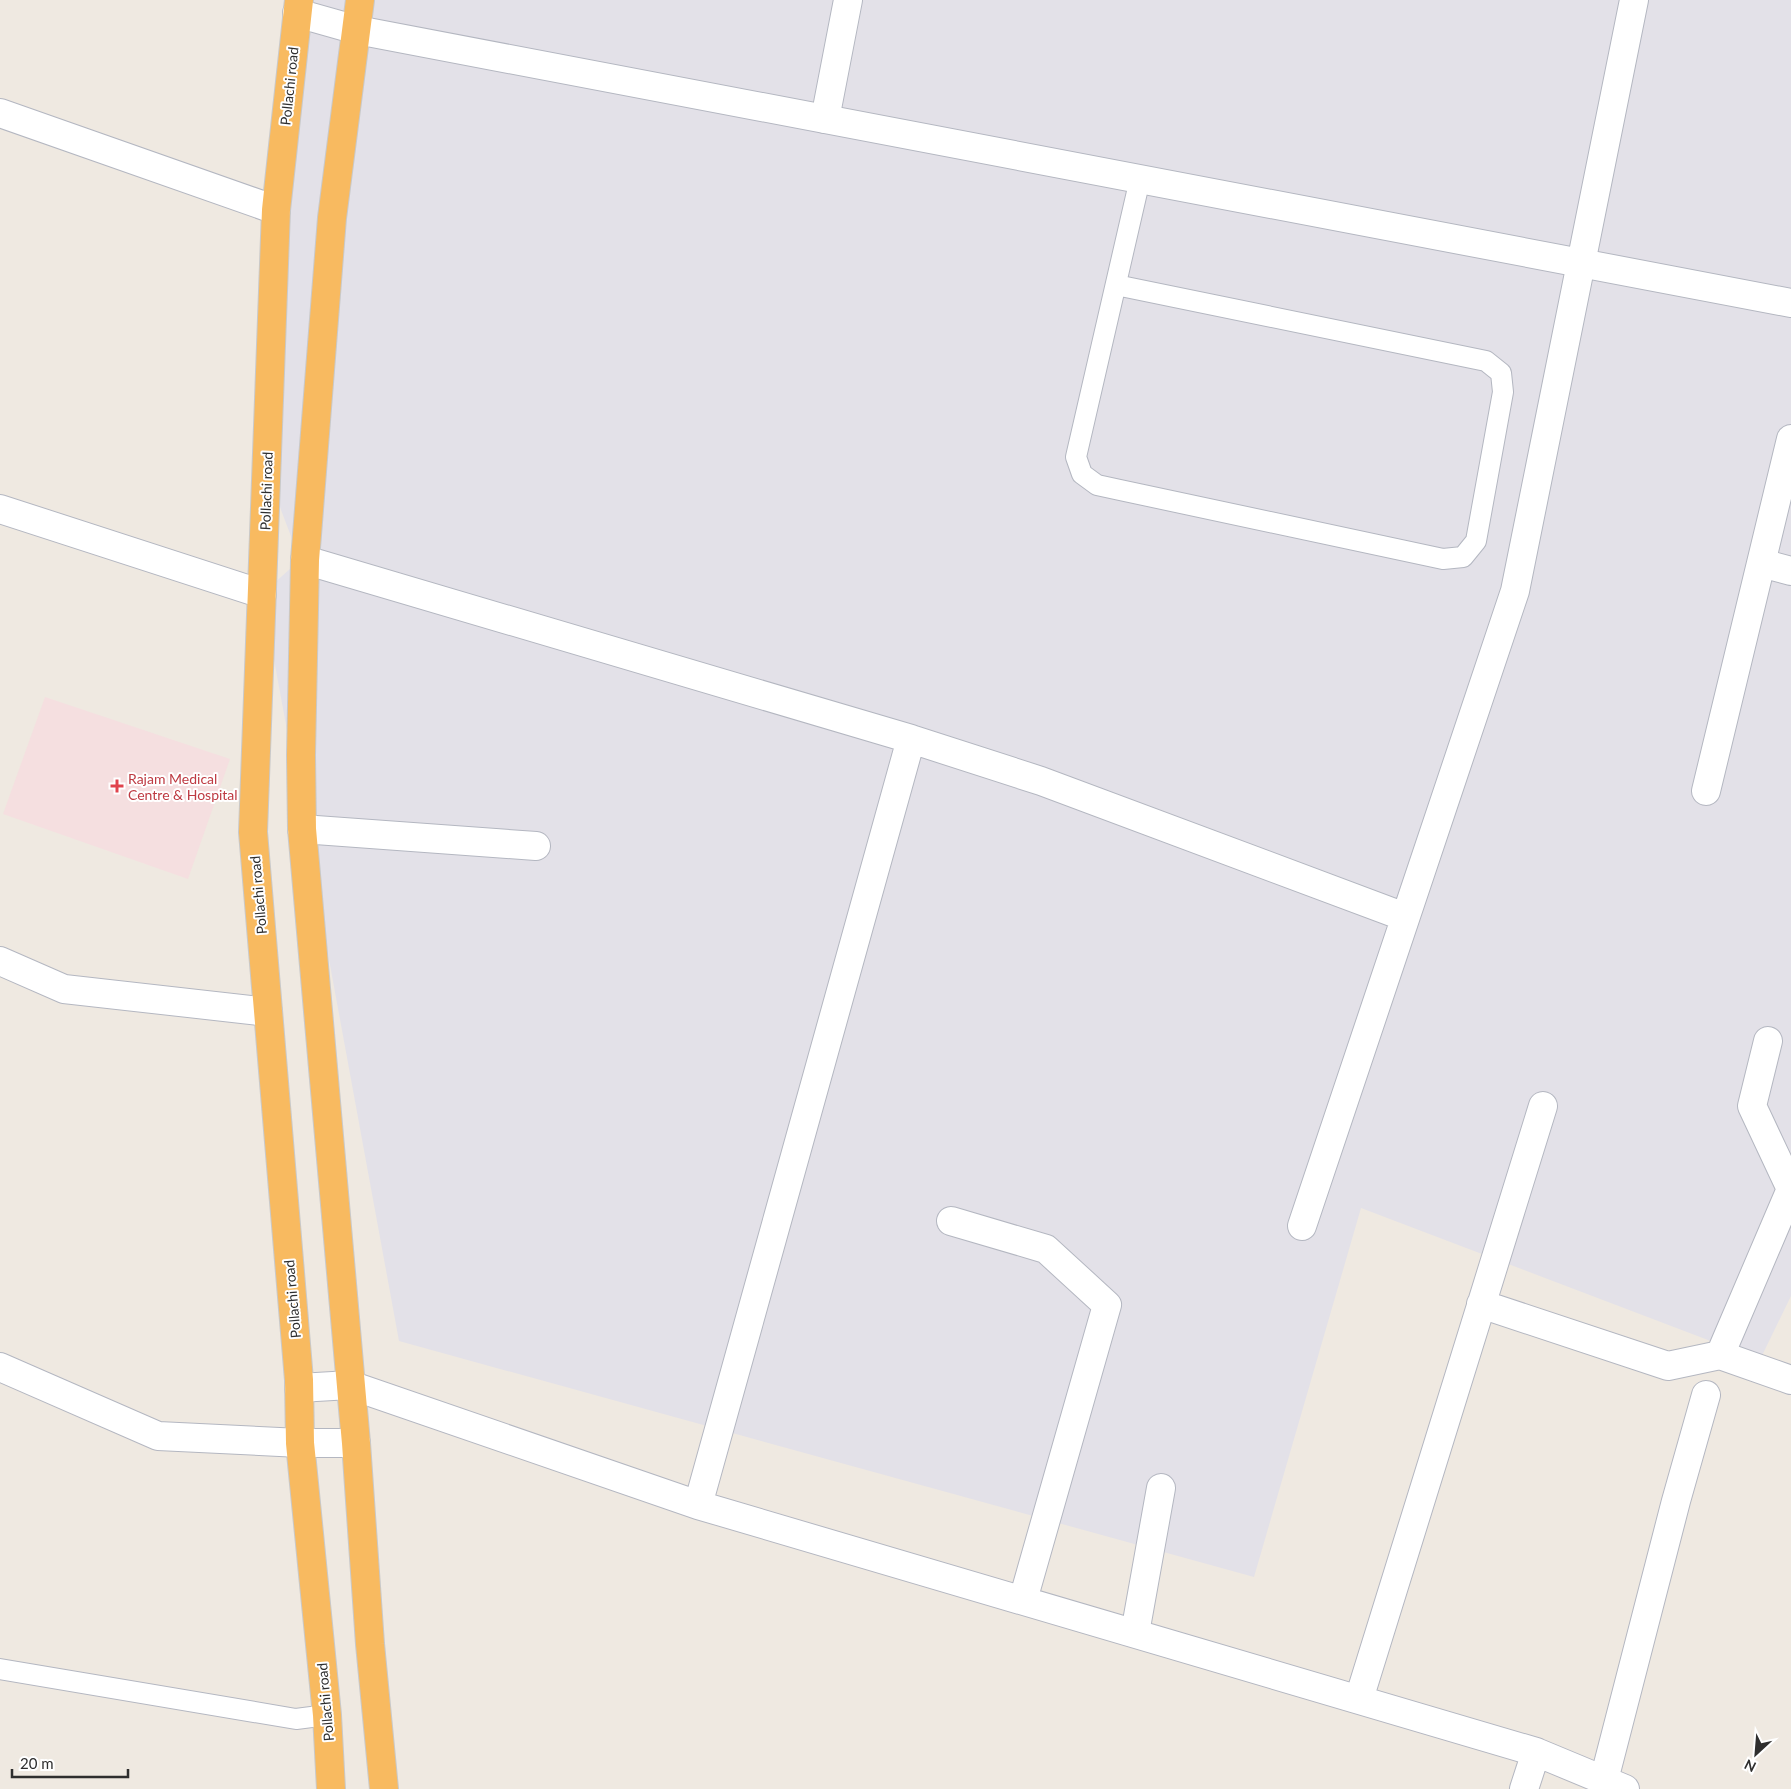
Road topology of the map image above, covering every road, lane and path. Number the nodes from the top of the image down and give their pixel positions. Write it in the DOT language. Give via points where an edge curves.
graph roads {
  1 [pos="360,0"];
  2 [pos="848,0"];
  3 [pos="1634,0"];
  4 [pos="298,7"];
  5 [pos="357,30"];
  6 [pos="0,113"];
  7 [pos="825,119"];
  8 [pos="1140,179"];
  9 [pos="276,210"];
  10 [pos="1580,263"];
  11 [pos="1116,285"];
  12 [pos="1791,303"];
  13 [pos="1791,439"];
  14 [pos="0,509"];
  15 [pos="305,560"];
  16 [pos="1761,563"];
  17 [pos="1791,571"];
  18 [pos="262,594"];
  19 [pos="911,739"];
  20 [pos="1706,791"];
  21 [pos="302,829"];
  22 [pos="536,846"];
  23 [pos="1405,917"];
  24 [pos="0,961"];
  25 [pos="268,1012"];
  26 [pos="1768,1040"];
  27 [pos="1542,1106"];
  28 [pos="951,1222"];
  29 [pos="1302,1226"];
  30 [pos="1481,1304"];
  31 [pos="1720,1355"];
  32 [pos="0,1367"];
  33 [pos="1791,1380"];
  34 [pos="350,1385"];
  35 [pos="299,1388"];
  36 [pos="1706,1395"];
  37 [pos="300,1443"];
  38 [pos="356,1443"];
  39 [pos="1161,1488"];
  40 [pos="698,1506"];
  41 [pos="1023,1600"];
  42 [pos="1135,1634"];
  43 [pos="0,1669"];
  44 [pos="1359,1699"];
  45 [pos="327,1715"];
  46 [pos="1536,1752"];
  47 [pos="1614,1785"];
  48 [pos="331,1789"];
  49 [pos="384,1789"];
  50 [pos="1524,1789"];
  1 -- 5 [label="highway"];
  2 -- 7 [label="street"];
  3 -- 10 [label="street"];
  4 -- 5 [label="street"];
  4 -- 9 [label="highway, Pollachi road"];
  5 -- 7 [label="street"];
  5 -- 15 [label="highway" via="332,218"];
  6 -- 9 [label="street"];
  7 -- 8 [label="street"];
  8 -- 10 [label="street"];
  8 -- 11 [label="lane"];
  9 -- 18 [label="highway, Pollachi road"];
  10 -- 12 [label="street"];
  10 -- 23 [label="street" via="1515,591"];
  11 -- 11 [label="lane" via="1076,457 1082,474 1097,485 1443,558 1463,556 1476,541 1503,392 1501,373 1486,361"];
  13 -- 16 [label="street"];
  14 -- 18 [label="street"];
  15 -- 19 [label="street"];
  15 -- 21 [label="highway"];
  16 -- 17 [label="street"];
  16 -- 20 [label="street"];
  18 -- 25 [label="highway, Pollachi road" via="253,832"];
  19 -- 23 [label="street" via="1041,781"];
  19 -- 40 [label="street"];
  21 -- 22 [label="street"];
  21 -- 34 [label="highway"];
  23 -- 29 [label="street"];
  24 -- 25 [label="street" via="64,989"];
  25 -- 35 [label="highway, Pollachi road"];
  26 -- 31 [label="street" via="1752,1106 1790,1189"];
  27 -- 30 [label="street"];
  28 -- 41 [label="street" via="1046,1249 1108,1305"];
  30 -- 31 [label="street" via="1668,1366"];
  30 -- 44 [label="street"];
  31 -- 33 [label="street"];
  32 -- 37 [label="street" via="158,1436"];
  34 -- 35 [label="street"];
  34 -- 38 [label="highway"];
  34 -- 40 [label="street"];
  35 -- 37 [label="highway, Pollachi road"];
  36 -- 47 [label="street" via="1676,1501"];
  37 -- 38 [label="street"];
  37 -- 45 [label="highway, Pollachi road"];
  38 -- 49 [label="highway"];
  39 -- 42 [label="street"];
  40 -- 41 [label="street"];
  41 -- 42 [label="street"];
  42 -- 44 [label="street"];
  43 -- 45 [label="lane" via="296,1719"];
  44 -- 46 [label="street"];
  45 -- 48 [label="highway, Pollachi road"];
  46 -- 47 [label="street"];
  46 -- 50 [label="street"];
}
